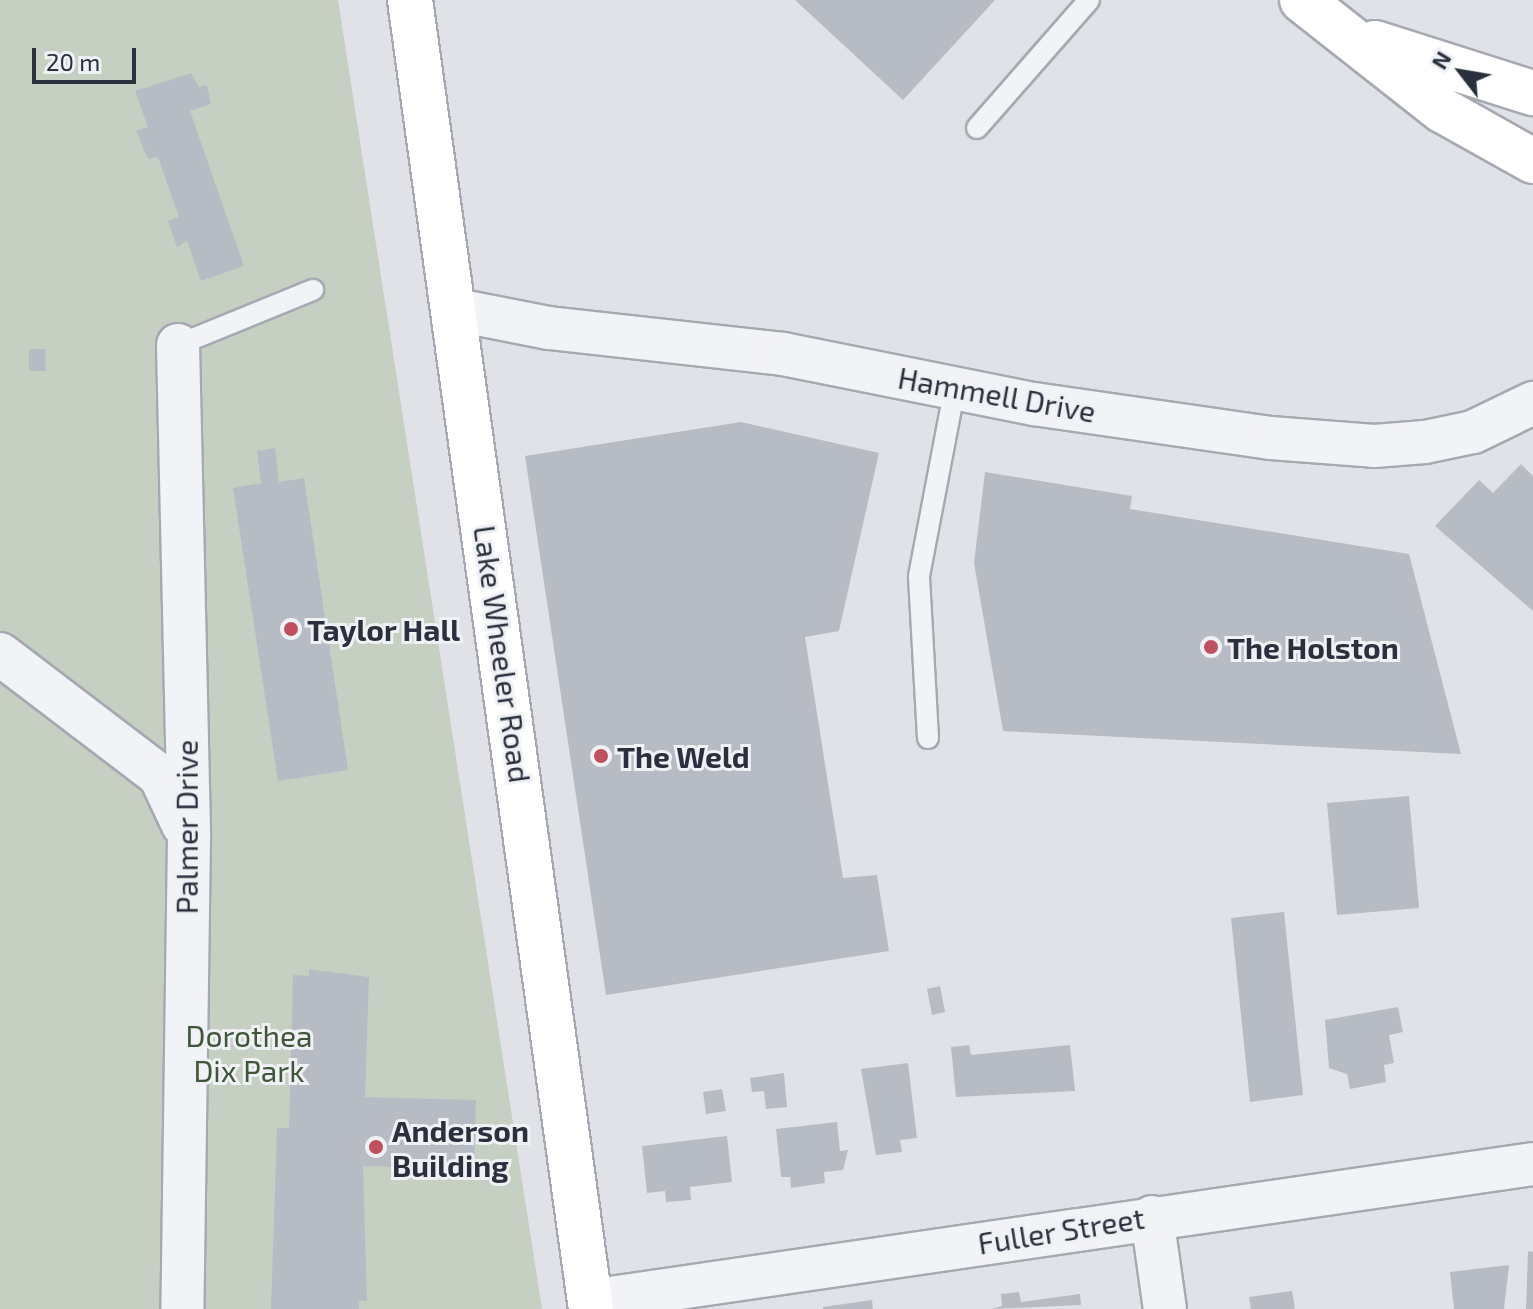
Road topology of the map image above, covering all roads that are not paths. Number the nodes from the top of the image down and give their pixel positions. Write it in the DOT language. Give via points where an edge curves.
graph roads {
  1 [pos="410,0"];
  2 [pos="1089,0"];
  3 [pos="1302,0"];
  4 [pos="1353,36"];
  5 [pos="1533,93"];
  6 [pos="977,128"];
  7 [pos="1533,161"];
  8 [pos="313,290"];
  9 [pos="457,310"];
  10 [pos="178,345"];
  11 [pos="955,388"];
  12 [pos="1533,403"];
  13 [pos="0,654"];
  14 [pos="928,738"];
  15 [pos="189,837"];
  16 [pos="1533,1164"];
  17 [pos="1152,1217"];
  18 [pos="591,1305"];
  19 [pos="182,1309"];
  20 [pos="1165,1309"];
  1 -- 9 [label="main road, Lake Wheeler Road"];
  2 -- 6 [label="lane"];
  3 -- 4 [label="main road"];
  4 -- 5 [label="main road"];
  4 -- 7 [label="main road" via="1442,110"];
  8 -- 10 [label="lane"];
  9 -- 11 [label="street, Hammell Drive" via="549,328 783,354"];
  9 -- 18 [label="main road, Lake Wheeler Road"];
  10 -- 15 [label="street, Palmer Drive"];
  11 -- 12 [label="street, Hammell Drive" via="1271,438 1374,446 1473,432"];
  11 -- 14 [label="lane" via="919,576"];
  13 -- 15 [label="street" via="160,776"];
  15 -- 19 [label="street, Palmer Drive"];
  16 -- 17 [label="street, Fuller Street"];
  17 -- 18 [label="street, Fuller Street"];
  17 -- 20 [label="street"];
}
